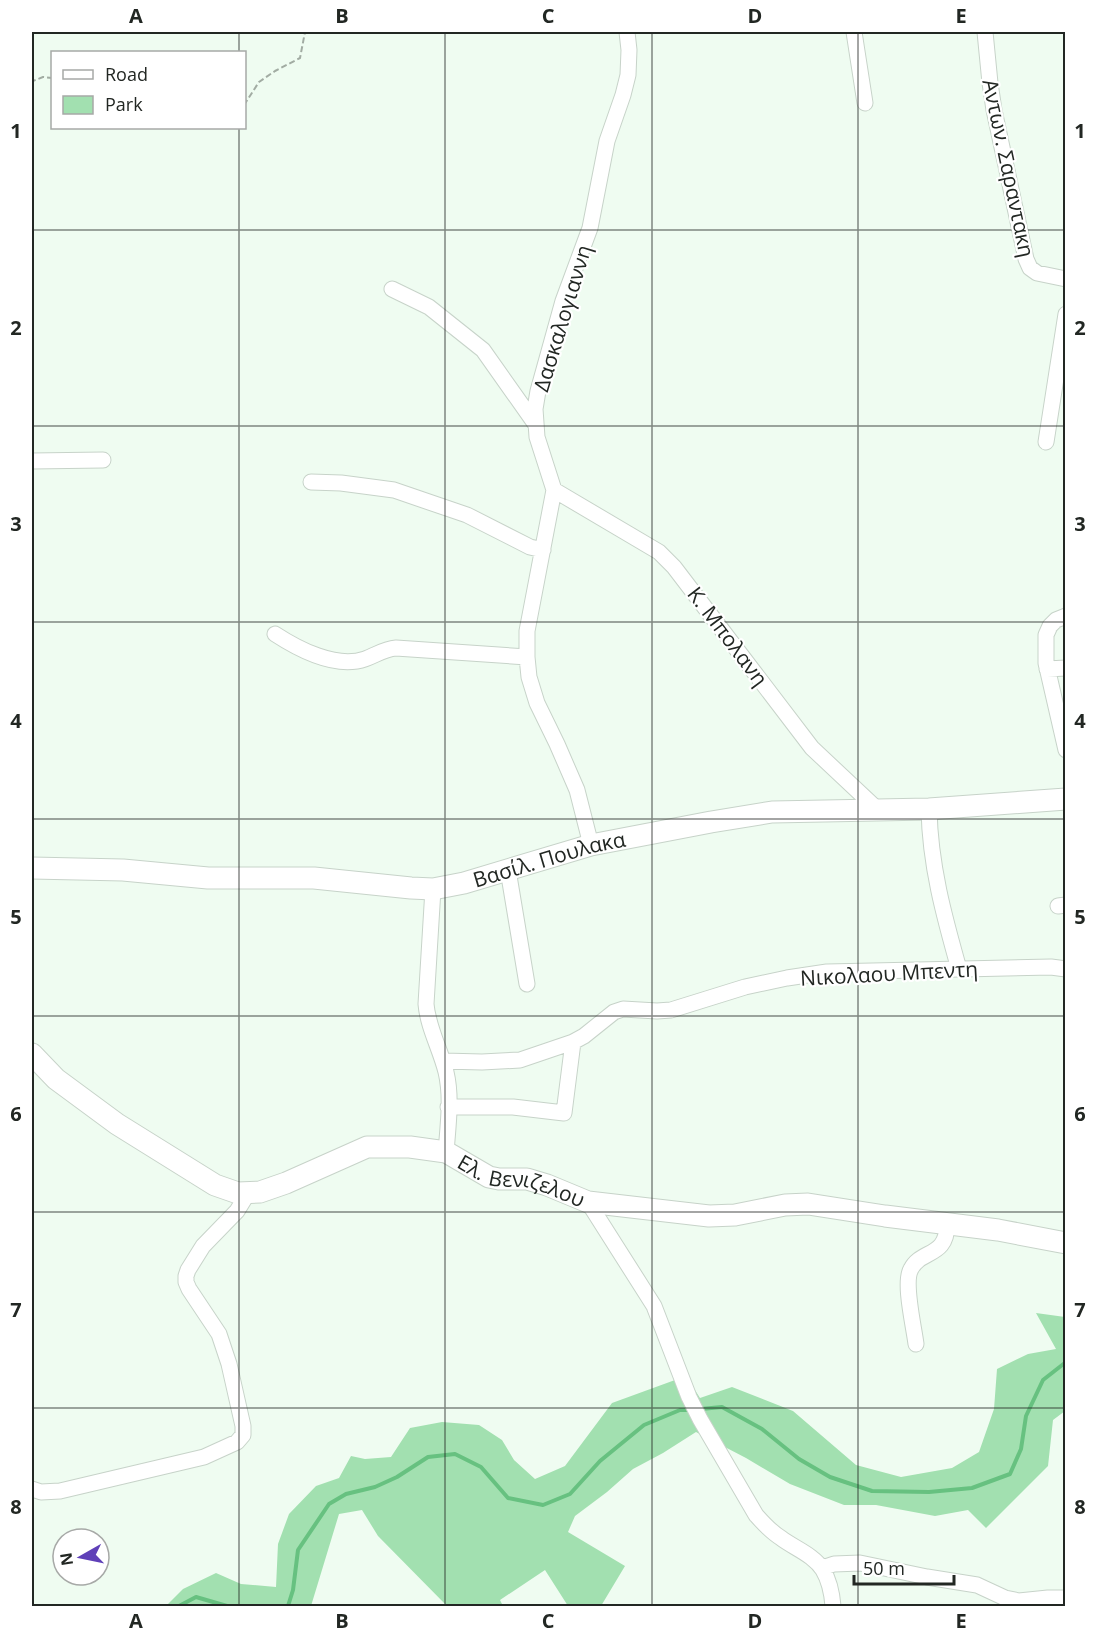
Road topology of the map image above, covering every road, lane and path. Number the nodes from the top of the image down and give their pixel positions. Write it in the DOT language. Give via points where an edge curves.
graph roads {
  1 [pos="305,32"];
  2 [pos="627,32"];
  3 [pos="854,32"];
  4 [pos="985,32"];
  5 [pos="51,78"];
  6 [pos="32,82"];
  7 [pos="246,102"];
  8 [pos="866,103"];
  9 [pos="1065,279"];
  10 [pos="392,289"];
  11 [pos="1065,314"];
  12 [pos="536,425"];
  13 [pos="1046,442"];
  14 [pos="103,460"];
  15 [pos="32,461"];
  16 [pos="311,482"];
  17 [pos="554,489"];
  18 [pos="543,550"];
  19 [pos="1065,616"];
  20 [pos="275,634"];
  21 [pos="527,657"];
  22 [pos="1065,668"];
  23 [pos="1047,669"];
  24 [pos="1065,750"];
  25 [pos="1065,799"];
  26 [pos="930,809"];
  27 [pos="878,810"];
  28 [pos="591,845"];
  29 [pos="32,868"];
  30 [pos="508,870"];
  31 [pos="433,888"];
  32 [pos="959,969"];
  33 [pos="1065,969"];
  34 [pos="526,984"];
  35 [pos="573,1042"];
  36 [pos="32,1054"];
  37 [pos="443,1061"];
  38 [pos="448,1107"];
  39 [pos="446,1152"];
  40 [pos="248,1193"];
  41 [pos="588,1202"];
  42 [pos="947,1224"];
  43 [pos="1065,1243"];
  44 [pos="916,1344"];
  45 [pos="32,1489"];
  46 [pos="822,1568"];
  47 [pos="1065,1598"];
  48 [pos="833,1606"];
  1 -- 7 [label="path" via="300,58 259,82"];
  2 -- 12 [label="street, Δασκαλογιαννη" via="628,75 608,141 590,228 563,301 538,391"];
  3 -- 8 [label="street"];
  4 -- 9 [label="street, Αντων. Σαραντακη" via="994,110 1026,259 1037,273"];
  5 -- 6 [label="path"];
  10 -- 12 [label="street" via="429,307 483,350"];
  11 -- 13 [label="street"];
  12 -- 17 [label="street, Δασκαλογιαννη"];
  14 -- 15 [label="street"];
  16 -- 18 [label="street" via="394,490 467,515"];
  17 -- 18 [label="street, Δασκαλογιαννη"];
  17 -- 27 [label="street, Κ. Μπολανη" via="660,552 812,748"];
  18 -- 21 [label="street, Δασκαλογιαννη" via="527,631"];
  19 -- 23 [label="street" via="1050,626 1046,635"];
  20 -- 21 [label="street" via="309,653 341,661 352,662 396,648"];
  21 -- 28 [label="street, Δασκαλογιαννη" via="537,702 577,790"];
  22 -- 23 [label="street"];
  23 -- 24 [label="street"];
  25 -- 26 [label="street, Βασίλ. Πουλακα"];
  26 -- 27 [label="street, Βασίλ. Πουλακα"];
  26 -- 32 [label="street" via="936,882"];
  27 -- 28 [label="street, Βασίλ. Πουλακα" via="772,812"];
  28 -- 30 [label="street, Βασίλ. Πουλακα"];
  29 -- 31 [label="street, Βασίλ. Πουλακα" via="123,870 208,878 314,878"];
  30 -- 31 [label="street, Βασίλ. Πουλακα"];
  30 -- 34 [label="street"];
  31 -- 37 [label="street" via="426,1004 427,1018"];
  32 -- 33 [label="street, Νικολαου Μπεντη"];
  32 -- 35 [label="street, Νικολαου Μπεντη" via="827,972 745,987 670,1010 623,1009"];
  35 -- 37 [label="street, Νικολαου Μπεντη" via="520,1060"];
  35 -- 38 [label="street" via="564,1113 513,1107"];
  36 -- 40 [label="street, Ελ. Βενιζελου" via="56,1078 117,1124 215,1185"];
  37 -- 38 [label="street"];
  38 -- 39 [label="street"];
  39 -- 40 [label="street, Ελ. Βενιζελου" via="367,1147 285,1183"];
  39 -- 41 [label="street, Ελ. Βενιζελου" via="489,1177 527,1179"];
  40 -- 45 [label="street" via="237,1211 203,1246 186,1276 189,1289 219,1334 243,1435 237,1442 204,1457 60,1491"];
  41 -- 42 [label="street, Ελ. Βενιζελου" via="709,1216 808,1204"];
  41 -- 46 [label="street" via="654,1306 689,1397 756,1515 766,1527"];
  42 -- 43 [label="street, Ελ. Βενιζελου"];
  42 -- 44 [label="street" via="945,1240 911,1267 909,1274"];
  46 -- 47 [label="street" via="860,1563 977,1585 1019,1601"];
  46 -- 48 [label="street"];
}
